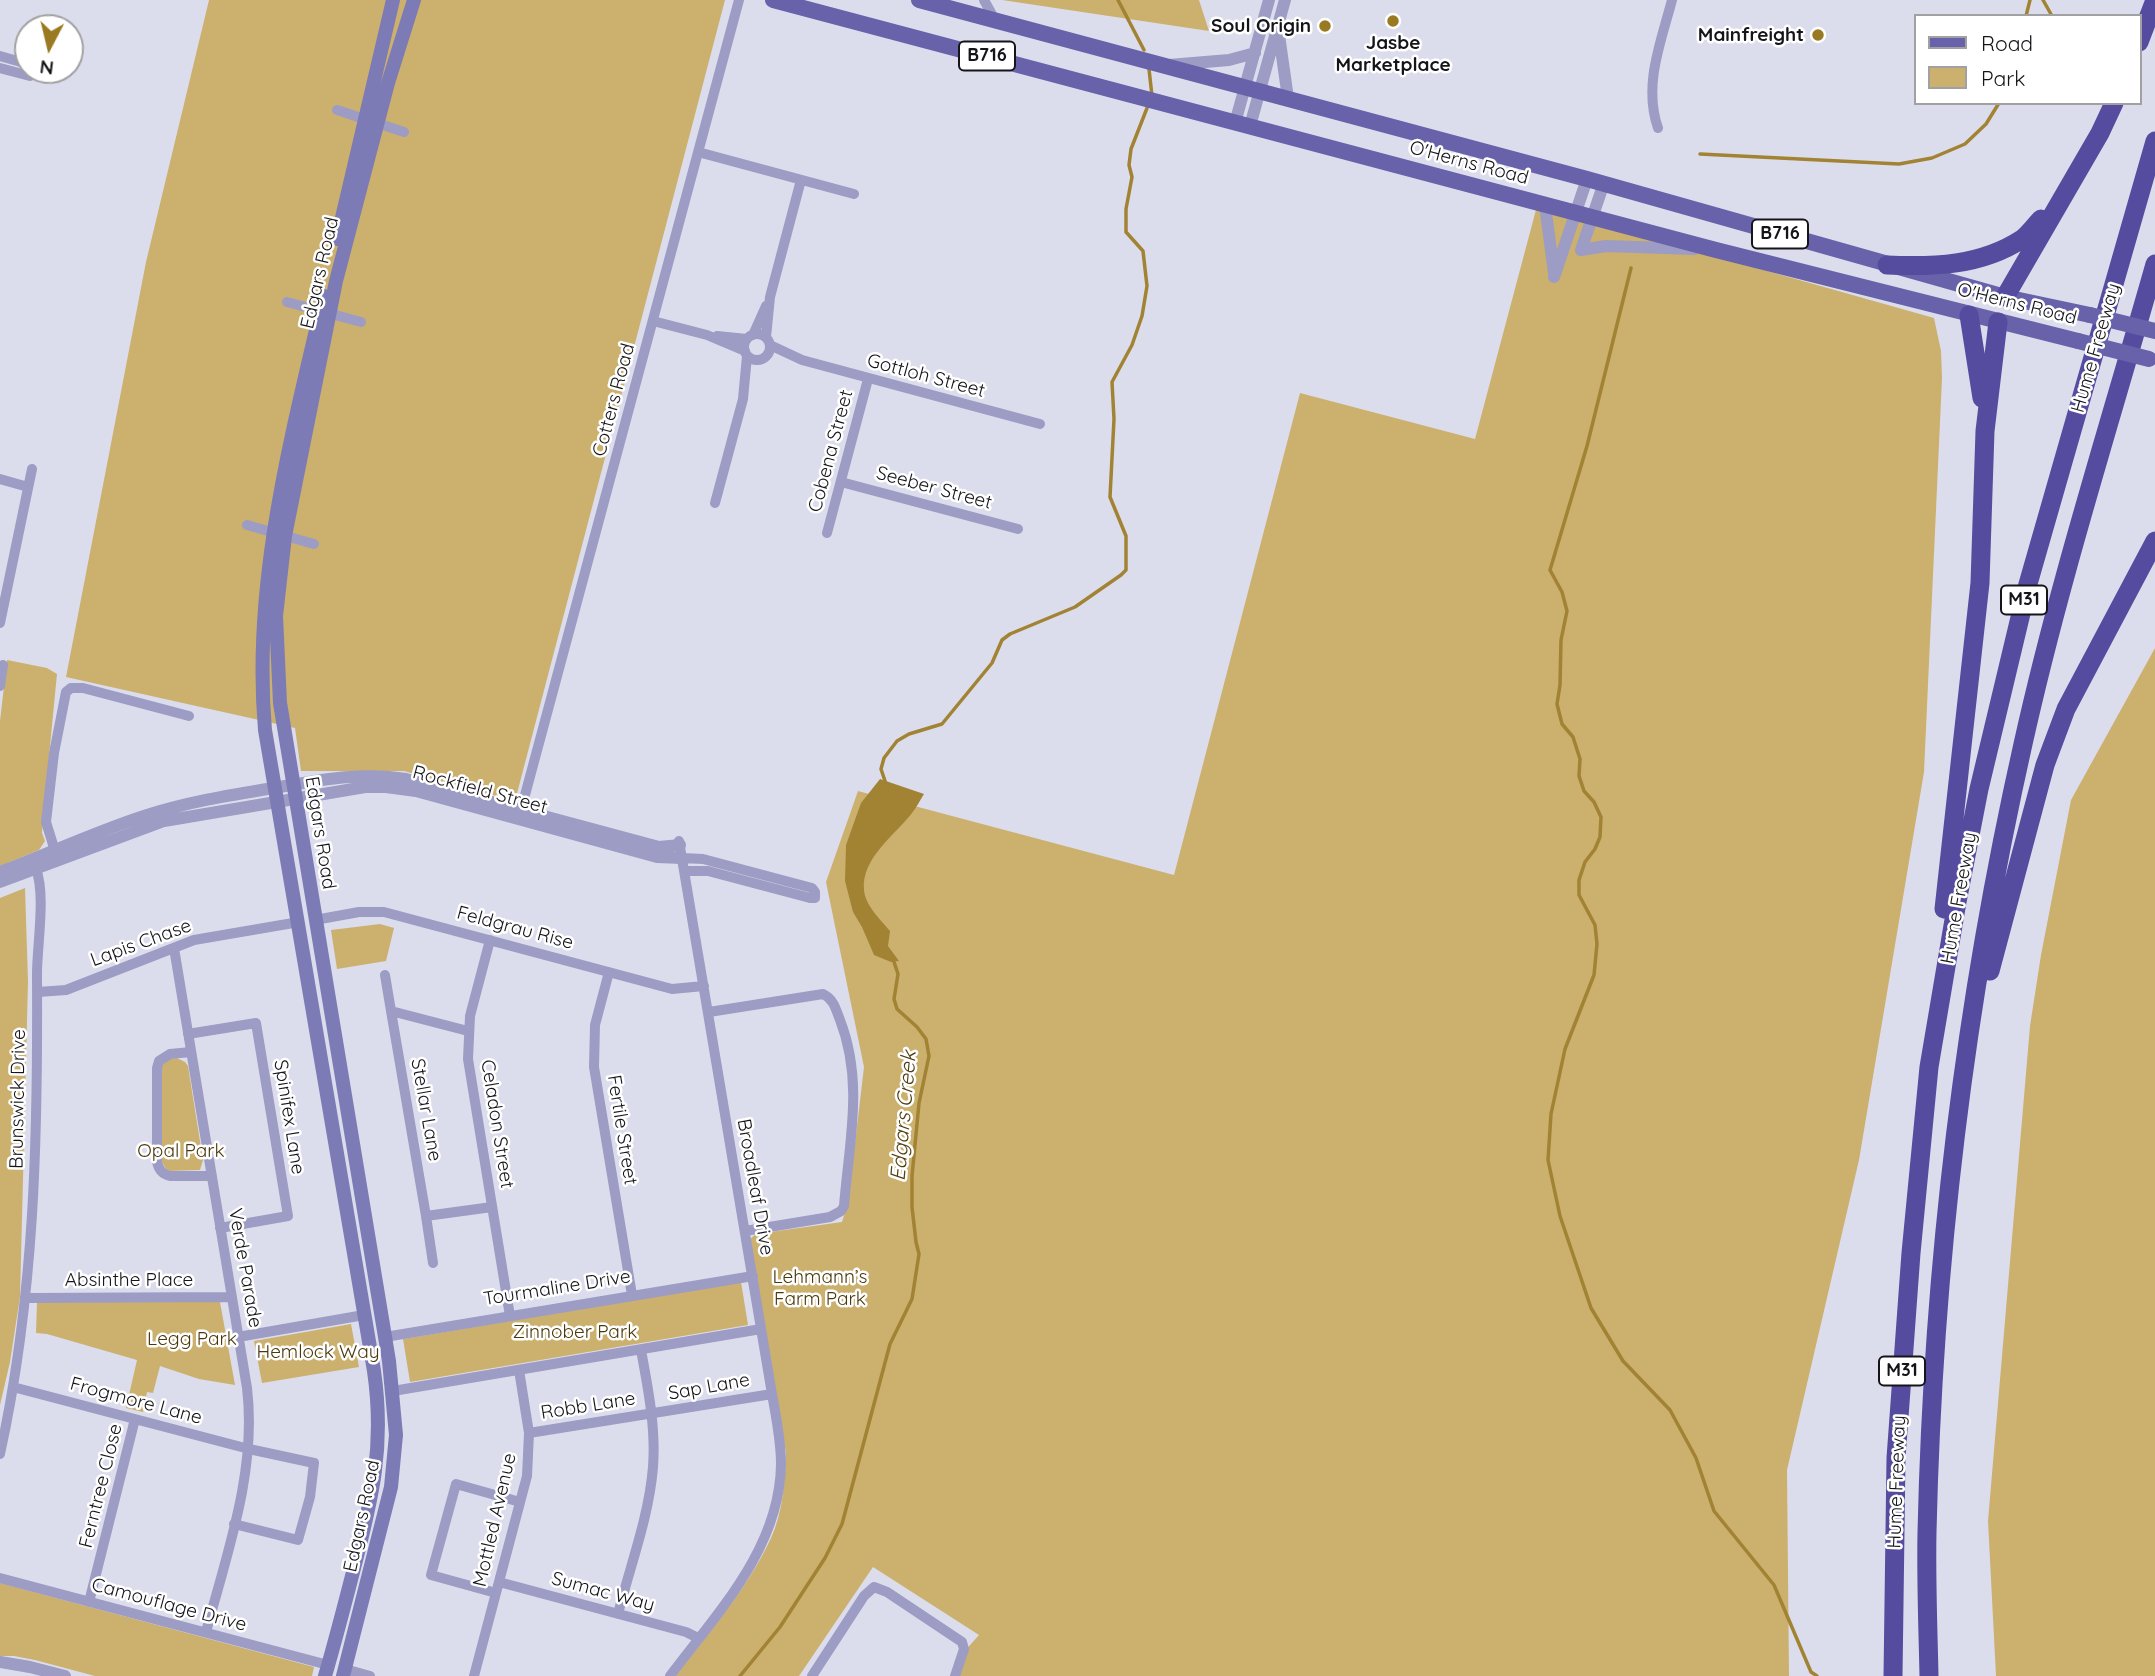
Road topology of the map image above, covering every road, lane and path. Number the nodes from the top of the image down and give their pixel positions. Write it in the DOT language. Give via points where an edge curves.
graph roads {
  1 [pos="414,0"];
  2 [pos="739,0"];
  3 [pos="774,0"];
  4 [pos="919,0"];
  5 [pos="984,0"];
  6 [pos="1269,0"];
  7 [pos="1284,0"];
  8 [pos="1672,0"];
  9 [pos="2155,0"];
  10 [pos="392,3"];
  11 [pos="995,20"];
  12 [pos="1278,24"];
  13 [pos="2141,37"];
  14 [pos="1255,53"];
  15 [pos="1165,65"];
  16 [pos="1253,88"];
  17 [pos="1288,98"];
  18 [pos="2113,105"];
  19 [pos="337,110"];
  20 [pos="371,121"];
  21 [pos="1243,125"];
  22 [pos="1658,128"];
  23 [pos="404,132"];
  24 [pos="2155,141"];
  25 [pos="698,152"];
  26 [pos="1587,179"];
  27 [pos="801,180"];
  28 [pos="1604,183"];
  29 [pos="854,194"];
  30 [pos="2064,195"];
  31 [pos="1545,205"];
  32 [pos="1576,213"];
  33 [pos="1593,217"];
  34 [pos="1716,250"];
  35 [pos="2155,264"];
  36 [pos="1887,265"];
  37 [pos="770,297"];
  38 [pos="2005,298"];
  39 [pos="287,302"];
  40 [pos="325,313"];
  41 [pos="1969,315"];
  42 [pos="653,321"];
  43 [pos="361,322"];
  44 [pos="1998,322"];
  45 [pos="2155,331"];
  46 [pos="707,335"];
  47 [pos="750,337"];
  48 [pos="766,350"];
  49 [pos="746,354"];
  50 [pos="2152,360"];
  51 [pos="868,379"];
  52 [pos="743,399"];
  53 [pos="1040,424"];
  54 [pos="1985,431"];
  55 [pos="32,469"];
  56 [pos="0,479"];
  57 [pos="841,482"];
  58 [pos="28,486"];
  59 [pos="715,503"];
  60 [pos="247,525"];
  61 [pos="1018,529"];
  62 [pos="827,533"];
  63 [pos="279,534"];
  64 [pos="2155,541"];
  65 [pos="314,544"];
  66 [pos="0,623"];
  67 [pos="3,664"];
  68 [pos="0,686"];
  69 [pos="189,716"];
  70 [pos="294,791"];
  71 [pos="277,794"];
  72 [pos="520,815"];
  73 [pos="682,854"];
  74 [pos="58,855"];
  75 [pos="34,864"];
  76 [pos="0,872"];
  77 [pos="765,881"];
  78 [pos="0,883"];
  79 [pos="316,920"];
  80 [pos="299,922"];
  81 [pos="490,940"];
  82 [pos="174,948"];
  83 [pos="609,972"];
  84 [pos="384,975"];
  85 [pos="705,986"];
  86 [pos="37,992"];
  87 [pos="391,1011"];
  88 [pos="709,1012"];
  89 [pos="468,1031"];
  90 [pos="188,1034"];
  91 [pos="191,1052"];
  92 [pos="1929,1067"];
  93 [pos="1965,1070"];
  94 [pos="212,1176"];
  95 [pos="492,1207"];
  96 [pos="426,1216"];
  97 [pos="220,1228"];
  98 [pos="746,1231"];
  99 [pos="433,1262"];
  100 [pos="752,1276"];
  101 [pos="632,1295"];
  102 [pos="231,1297"];
  103 [pos="26,1298"];
  104 [pos="381,1312"];
  105 [pos="364,1315"];
  106 [pos="510,1316"];
  107 [pos="761,1329"];
  108 [pos="239,1337"];
  109 [pos="385,1337"];
  110 [pos="368,1340"];
  111 [pos="640,1350"];
  112 [pos="519,1370"];
  113 [pos="13,1387"];
  114 [pos="393,1391"];
  115 [pos="772,1394"];
  116 [pos="651,1414"];
  117 [pos="135,1419"];
  118 [pos="529,1433"];
  119 [pos="249,1449"];
  120 [pos="0,1454"];
  121 [pos="520,1503"];
  122 [pos="234,1524"];
  123 [pos="0,1578"];
  124 [pos="497,1588"];
  125 [pos="89,1602"];
  126 [pos="618,1614"];
  127 [pos="206,1632"];
  128 [pos="698,1638"];
  129 [pos="0,1662"];
  130 [pos="327,1671"];
  131 [pos="344,1673"];
  132 [pos="65,1676"];
  133 [pos="370,1676"];
  134 [pos="474,1676"];
  135 [pos="670,1676"];
  136 [pos="812,1676"];
  137 [pos="955,1676"];
  138 [pos="1893,1676"];
  139 [pos="1929,1676"];
  1 -- 20 [label="main road, Edgars Road"];
  2 -- 25 [label="street, Cotters Road"];
  3 -- 21 [label="main road, O'Herns Road / B716"];
  4 -- 11 [label="main road, O'Herns Road / B716"];
  5 -- 11 [label="street"];
  6 -- 14 [label="street"];
  7 -- 12 [label="street"];
  8 -- 22 [label="street" via="1650,98"];
  9 -- 13 [label="highway"];
  10 -- 20 [label="main road, Edgars Road"];
  11 -- 15 [label="main road, O'Herns Road / B716"];
  12 -- 16 [label="street"];
  12 -- 17 [label="street"];
  14 -- 15 [label="street" via="1229,60"];
  14 -- 16 [label="street"];
  15 -- 16 [label="main road, O'Herns Road / B716"];
  16 -- 17 [label="main road, O'Herns Road / B716"];
  16 -- 21 [label="street"];
  17 -- 26 [label="main road, O'Herns Road / B716"];
  18 -- 30 [label="highway"];
  19 -- 20 [label="street"];
  20 -- 23 [label="street"];
  20 -- 40 [label="main road, Edgars Road"];
  21 -- 31 [label="main road, O'Herns Road / B716"];
  24 -- 92 [label="highway, Hume Freeway / M31" via="2009,659 1956,902"];
  25 -- 27 [label="street"];
  25 -- 42 [label="street, Cotters Road"];
  26 -- 28 [label="main road, O'Herns Road / B716"];
  26 -- 32 [label="street"];
  27 -- 29 [label="street"];
  27 -- 37 [label="street"];
  28 -- 33 [label="street"];
  28 -- 36 [label="main road, O'Herns Road / B716"];
  30 -- 36 [label="highway" via="2023,239 2000,250 1965,263"];
  30 -- 38 [label="highway"];
  31 -- 32 [label="main road, O'Herns Road / B716"];
  31 -- 32 [label="street" via="1554,277"];
  32 -- 33 [label="main road, O'Herns Road / B716"];
  33 -- 34 [label="main road, O'Herns Road / B716"];
  33 -- 34 [label="street" via="1581,250 1606,246"];
  34 -- 41 [label="main road, O'Herns Road / B716"];
  35 -- 93 [label="highway, Hume Freeway / M31" via="2031,706 1991,897"];
  36 -- 38 [label="main road, O'Herns Road / B716"];
  37 -- 47 [label="street"];
  37 -- 48 [label="street"];
  38 -- 44 [label="main road"];
  38 -- 45 [label="main road, O'Herns Road / B716, bridge"];
  39 -- 40 [label="street"];
  40 -- 43 [label="street"];
  40 -- 63 [label="main road, Edgars Road" via="300,400"];
  41 -- 44 [label="main road, O'Herns Road / B716"];
  41 -- 54 [label="highway"];
  42 -- 46 [label="street"];
  42 -- 72 [label="street, Cotters Road"];
  44 -- 50 [label="main road, O'Herns Road / B716, bridge"];
  44 -- 54 [label="highway"];
  46 -- 47 [label="street"];
  46 -- 49 [label="street"];
  47 -- 48 [label="street"];
  47 -- 49 [label="street"];
  48 -- 49 [label="street" via="754,360"];
  48 -- 51 [label="street, Gottloh Street"];
  48 -- 52 [label="street"];
  49 -- 52 [label="street"];
  51 -- 53 [label="street, Gottloh Street"];
  51 -- 57 [label="street, Cobena Street"];
  52 -- 59 [label="street"];
  54 -- 92 [label="highway" via="1979,583"];
  55 -- 58 [label="street"];
  56 -- 58 [label="street"];
  57 -- 61 [label="street, Seeber Street"];
  57 -- 62 [label="street, Cobena Street"];
  58 -- 66 [label="street"];
  60 -- 63 [label="street"];
  63 -- 65 [label="street"];
  63 -- 70 [label="main road, Edgars Road" via="276,642"];
  63 -- 71 [label="main road, Edgars Road" via="265,595 262,688"];
  64 -- 93 [label="highway" via="2066,709 2045,765"];
  67 -- 68 [label="street"];
  69 -- 74 [label="street" via="83,688 66,692 46,822"];
  70 -- 71 [label="street, Rockfield Street"];
  70 -- 72 [label="street, Rockfield Street" via="328,778 393,777"];
  70 -- 79 [label="main road, Edgars Road"];
  71 -- 74 [label="street, Rockfield Street" via="164,821"];
  71 -- 80 [label="main road, Edgars Road"];
  72 -- 73 [label="street, Rockfield Street" via="657,857"];
  73 -- 77 [label="street, Rockfield Street"];
  73 -- 85 [label="street, Broadleaf Drive"];
  74 -- 75 [label="street, Rockfield Street"];
  75 -- 76 [label="street, Rockfield Street"];
  75 -- 78 [label="street, Rockfield Street"];
  75 -- 86 [label="street, Brunswick Drive" via="41,890"];
  79 -- 80 [label="main road"];
  79 -- 81 [label="street, Feldgrau Rise" via="384,912"];
  79 -- 104 [label="main road, Edgars Road"];
  80 -- 82 [label="street, Lapis Chase" via="194,940"];
  80 -- 105 [label="main road, Edgars Road"];
  81 -- 83 [label="street, Feldgrau Rise"];
  81 -- 89 [label="street, Celadon Street"];
  82 -- 86 [label="street, Lapis Chase" via="66,990"];
  82 -- 90 [label="street, Verde Parade"];
  83 -- 85 [label="street, Feldgrau Rise" via="672,989"];
  83 -- 101 [label="street, Fertile Street" via="595,1025 594,1067"];
  84 -- 87 [label="street, Stellar Lane"];
  85 -- 88 [label="street, Broadleaf Drive"];
  86 -- 103 [label="street, Brunswick Drive" via="36,1158"];
  87 -- 89 [label="street"];
  87 -- 96 [label="street, Stellar Lane"];
  88 -- 98 [label="street, Broadleaf Drive"];
  88 -- 98 [label="street" via="823,994 833,1002 853,1064 841,1212"];
  89 -- 95 [label="street, Celadon Street" via="468,1059"];
  90 -- 91 [label="street, Verde Parade"];
  90 -- 97 [label="street, Spinifex Lane" via="256,1023 288,1216"];
  91 -- 94 [label="street, Verde Parade"];
  91 -- 94 [label="street" via="170,1054 159,1061 157,1162 163,1174 170,1176"];
  92 -- 138 [label="highway, Hume Freeway / M31" via="1896,1458"];
  93 -- 139 [label="highway, Hume Freeway / M31" via="1933,1382 1927,1534"];
  94 -- 97 [label="street, Verde Parade"];
  95 -- 96 [label="street"];
  95 -- 106 [label="street, Celadon Street"];
  96 -- 99 [label="street, Stellar Lane"];
  97 -- 102 [label="street, Verde Parade"];
  98 -- 100 [label="street, Broadleaf Drive"];
  100 -- 101 [label="street, Tourmaline Drive"];
  100 -- 107 [label="street, Broadleaf Drive"];
  101 -- 106 [label="street, Tourmaline Drive"];
  102 -- 103 [label="street, Absinthe Place"];
  102 -- 108 [label="street, Verde Parade"];
  103 -- 113 [label="street, Brunswick Drive"];
  104 -- 105 [label="street"];
  104 -- 109 [label="main road, Edgars Road"];
  105 -- 108 [label="street"];
  105 -- 110 [label="main road, Edgars Road"];
  106 -- 109 [label="street, Tourmaline Drive"];
  107 -- 111 [label="street"];
  107 -- 115 [label="street, Broadleaf Drive"];
  108 -- 119 [label="street, Verde Parade" via="249,1404"];
  109 -- 110 [label="street, Tourmaline Drive"];
  109 -- 114 [label="main road, Edgars Road"];
  110 -- 130 [label="main road, Edgars Road" via="379,1422 376,1472"];
  111 -- 112 [label="street"];
  111 -- 116 [label="street"];
  112 -- 114 [label="street"];
  112 -- 118 [label="street, Mottled Avenue"];
  113 -- 117 [label="street, Frogmore Lane"];
  113 -- 120 [label="street, Brunswick Drive"];
  114 -- 131 [label="main road, Edgars Road" via="396,1435 391,1487"];
  115 -- 116 [label="street, Sap Lane"];
  115 -- 128 [label="street, Broadleaf Drive" via="781,1462 772,1523 746,1572"];
  116 -- 118 [label="street, Robb Lane"];
  116 -- 126 [label="street" via="651,1483"];
  117 -- 119 [label="street, Frogmore Lane"];
  117 -- 125 [label="street, Ferntree Close"];
  118 -- 121 [label="street, Mottled Avenue" via="529,1462"];
  119 -- 122 [label="street, Verde Parade"];
  119 -- 122 [label="street, Frogmore Lane" via="314,1463 310,1497 298,1540"];
  121 -- 124 [label="street, Mottled Avenue"];
  121 -- 124 [label="street, Sumac Way" via="456,1484 431,1575"];
  122 -- 127 [label="street, Verde Parade"];
  123 -- 125 [label="street, Camouflage Drive"];
  124 -- 126 [label="street, Sumac Way"];
  124 -- 134 [label="street, Mottled Avenue"];
  125 -- 127 [label="street, Camouflage Drive"];
  126 -- 128 [label="street, Sumac Way"];
  127 -- 130 [label="street, Camouflage Drive"];
  128 -- 135 [label="street, Broadleaf Drive"];
  129 -- 132 [label="street"];
  131 -- 133 [label="street"];
  136 -- 137 [label="street" via="871,1588 881,1589 962,1642"];
}
